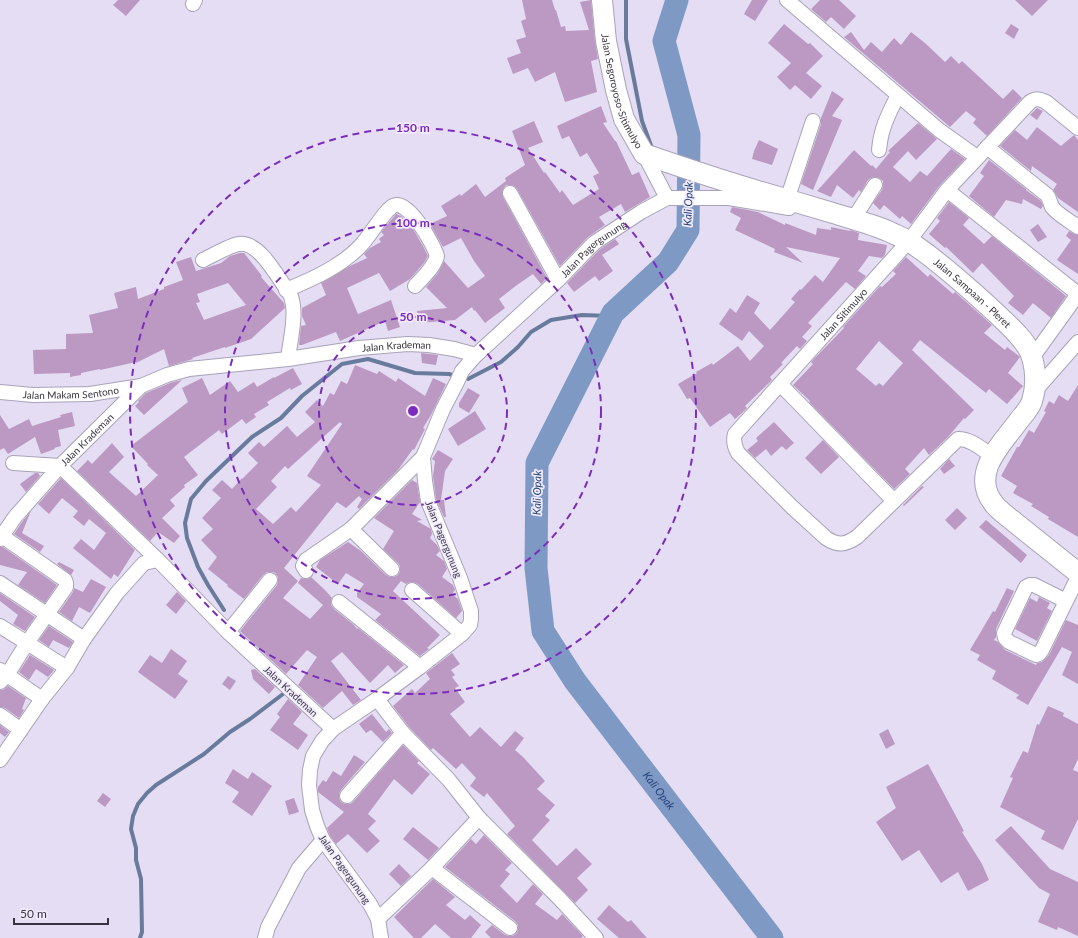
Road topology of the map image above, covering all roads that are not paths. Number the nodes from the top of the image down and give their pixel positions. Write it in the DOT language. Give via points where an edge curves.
graph roads {
  1 [pos="602,0"];
  2 [pos="787,0"];
  3 [pos="898,95"];
  4 [pos="814,121"];
  5 [pos="1078,128"];
  6 [pos="987,146"];
  7 [pos="879,150"];
  8 [pos="652,157"];
  9 [pos="977,157"];
  10 [pos="875,185"];
  11 [pos="947,190"];
  12 [pos="729,191"];
  13 [pos="510,193"];
  14 [pos="673,198"];
  15 [pos="787,200"];
  16 [pos="845,216"];
  17 [pos="1078,227"];
  18 [pos="909,241"];
  19 [pos="203,260"];
  20 [pos="558,280"];
  21 [pos="415,286"];
  22 [pos="286,290"];
  23 [pos="1078,294"];
  24 [pos="1078,342"];
  25 [pos="476,355"];
  26 [pos="1032,358"];
  27 [pos="288,359"];
  28 [pos="780,384"];
  29 [pos="141,386"];
  30 [pos="0,392"];
  31 [pos="1034,392"];
  32 [pos="992,456"];
  33 [pos="423,457"];
  34 [pos="13,463"];
  35 [pos="60,466"];
  36 [pos="894,501"];
  37 [pos="351,529"];
  38 [pos="1,538"];
  39 [pos="158,560"];
  40 [pos="392,569"];
  41 [pos="306,571"];
  42 [pos="1078,573"];
  43 [pos="1078,577"];
  44 [pos="270,580"];
  45 [pos="0,583"];
  46 [pos="412,590"];
  47 [pos="1066,601"];
  48 [pos="339,602"];
  49 [pos="48,614"];
  50 [pos="0,626"];
  51 [pos="228,632"];
  52 [pos="462,634"];
  53 [pos="84,639"];
  54 [pos="27,643"];
  55 [pos="420,667"];
  56 [pos="67,668"];
  57 [pos="2,676"];
  58 [pos="42,699"];
  59 [pos="377,699"];
  60 [pos="0,715"];
  61 [pos="333,729"];
  62 [pos="21,730"];
  63 [pos="403,733"];
  64 [pos="0,758"];
  65 [pos="347,796"];
  66 [pos="479,818"];
  67 [pos="323,840"];
  68 [pos="432,868"];
  69 [pos="378,919"];
  70 [pos="510,928"];
  71 [pos="265,938"];
  72 [pos="381,938"];
  73 [pos="596,938"];
  1 -- 8 [label="main road, Jalan Segoroyoso-Sitimulyo" via="606,41 624,119"];
  2 -- 3 [label="street"];
  3 -- 7 [label="street" via="882,129"];
  3 -- 9 [label="street" via="939,130"];
  4 -- 15 [label="street"];
  5 -- 6 [label="street, Jalan Sitimulyo" via="1046,102 1035,99"];
  6 -- 9 [label="street, Jalan Sitimulyo"];
  6 -- 17 [label="street" via="1047,195 1056,211"];
  8 -- 12 [label="main road, Jalan Sampaan - Pleret"];
  8 -- 14 [label="street, Jalan Segoroyoso-Sitimulyo"];
  9 -- 11 [label="street, Jalan Sitimulyo"];
  10 -- 16 [label="street"];
  11 -- 18 [label="street, Jalan Sitimulyo"];
  11 -- 23 [label="street"];
  12 -- 14 [label="street, Jalan Pagergunung"];
  12 -- 15 [label="main road, Jalan Sampaan - Pleret"];
  12 -- 16 [label="street, Jalan Pagergunung" via="758,203"];
  13 -- 20 [label="street"];
  14 -- 20 [label="street, Jalan Pagergunung" via="641,212 594,243"];
  15 -- 16 [label="main road, Jalan Sampaan - Pleret"];
  16 -- 18 [label="main road, Jalan Sampaan - Pleret" via="889,231"];
  18 -- 26 [label="main road, Jalan Sampaan - Pleret" via="987,304 1022,340"];
  18 -- 28 [label="street, Jalan Sitimulyo"];
  19 -- 22 [label="street" via="237,244 244,244 255,249 270,264"];
  20 -- 25 [label="street, Jalan Pagergunung"];
  21 -- 22 [label="street" via="432,267 437,256 422,227 406,209 397,205 388,210 363,243 346,259 310,280"];
  22 -- 27 [label="street" via="294,308"];
  23 -- 26 [label="street"];
  24 -- 31 [label="street"];
  25 -- 27 [label="street, Jalan Krademan" via="454,349 408,344 359,348"];
  25 -- 33 [label="street, Jalan Pagergunung" via="459,377"];
  26 -- 31 [label="main road, Jalan Sampaan - Pleret" via="1036,376"];
  27 -- 29 [label="street, Jalan Krademan" via="189,369"];
  28 -- 36 [label="street"];
  28 -- 36 [label="street, Jalan Sitimulyo" via="736,434 734,447 738,453 792,507 832,542 844,544 857,537"];
  29 -- 30 [label="street, Jalan Makam Sentono" via="90,394 33,395"];
  29 -- 35 [label="street, Jalan Krademan"];
  31 -- 32 [label="main road, Jalan Sampaan - Pleret" via="1029,407"];
  32 -- 36 [label="street" via="973,442 958,438"];
  32 -- 42 [label="main road, Jalan Sampaan - Pleret" via="985,476 987,494 993,504"];
  33 -- 37 [label="street"];
  33 -- 52 [label="street, Jalan Pagergunung" via="428,501 471,611 470,625"];
  34 -- 35 [label="street"];
  35 -- 38 [label="street"];
  35 -- 39 [label="street, Jalan Krademan"];
  37 -- 40 [label="street"];
  37 -- 41 [label="street" via="306,560 303,566"];
  38 -- 49 [label="street" via="65,580 66,587"];
  39 -- 51 [label="street, Jalan Krademan"];
  39 -- 53 [label="street" via="144,563 117,593"];
  43 -- 47 [label="street"];
  44 -- 51 [label="street"];
  45 -- 49 [label="street"];
  46 -- 52 [label="street"];
  47 -- 47 [label="street" via="1039,654 1036,655 1005,638 1004,633 1026,587 1034,585"];
  48 -- 55 [label="street"];
  49 -- 53 [label="street"];
  49 -- 54 [label="street"];
  50 -- 54 [label="street"];
  51 -- 61 [label="street, Jalan Krademan"];
  52 -- 55 [label="street, Jalan Pagergunung"];
  53 -- 56 [label="street"];
  54 -- 56 [label="street"];
  54 -- 57 [label="street"];
  55 -- 59 [label="street, Jalan Pagergunung"];
  56 -- 58 [label="street"];
  57 -- 58 [label="street"];
  58 -- 62 [label="street"];
  59 -- 61 [label="street, Jalan Pagergunung"];
  59 -- 63 [label="street"];
  60 -- 62 [label="street"];
  61 -- 67 [label="street, Jalan Pagergunung" via="313,756 308,785 312,810"];
  62 -- 64 [label="street"];
  63 -- 65 [label="street"];
  63 -- 66 [label="street" via="449,780"];
  66 -- 68 [label="street"];
  66 -- 73 [label="street"];
  67 -- 69 [label="street, Jalan Pagergunung" via="370,904"];
  67 -- 71 [label="street" via="299,868 268,927"];
  68 -- 69 [label="street"];
  68 -- 70 [label="street"];
  69 -- 72 [label="street, Jalan Pagergunung"];
}
